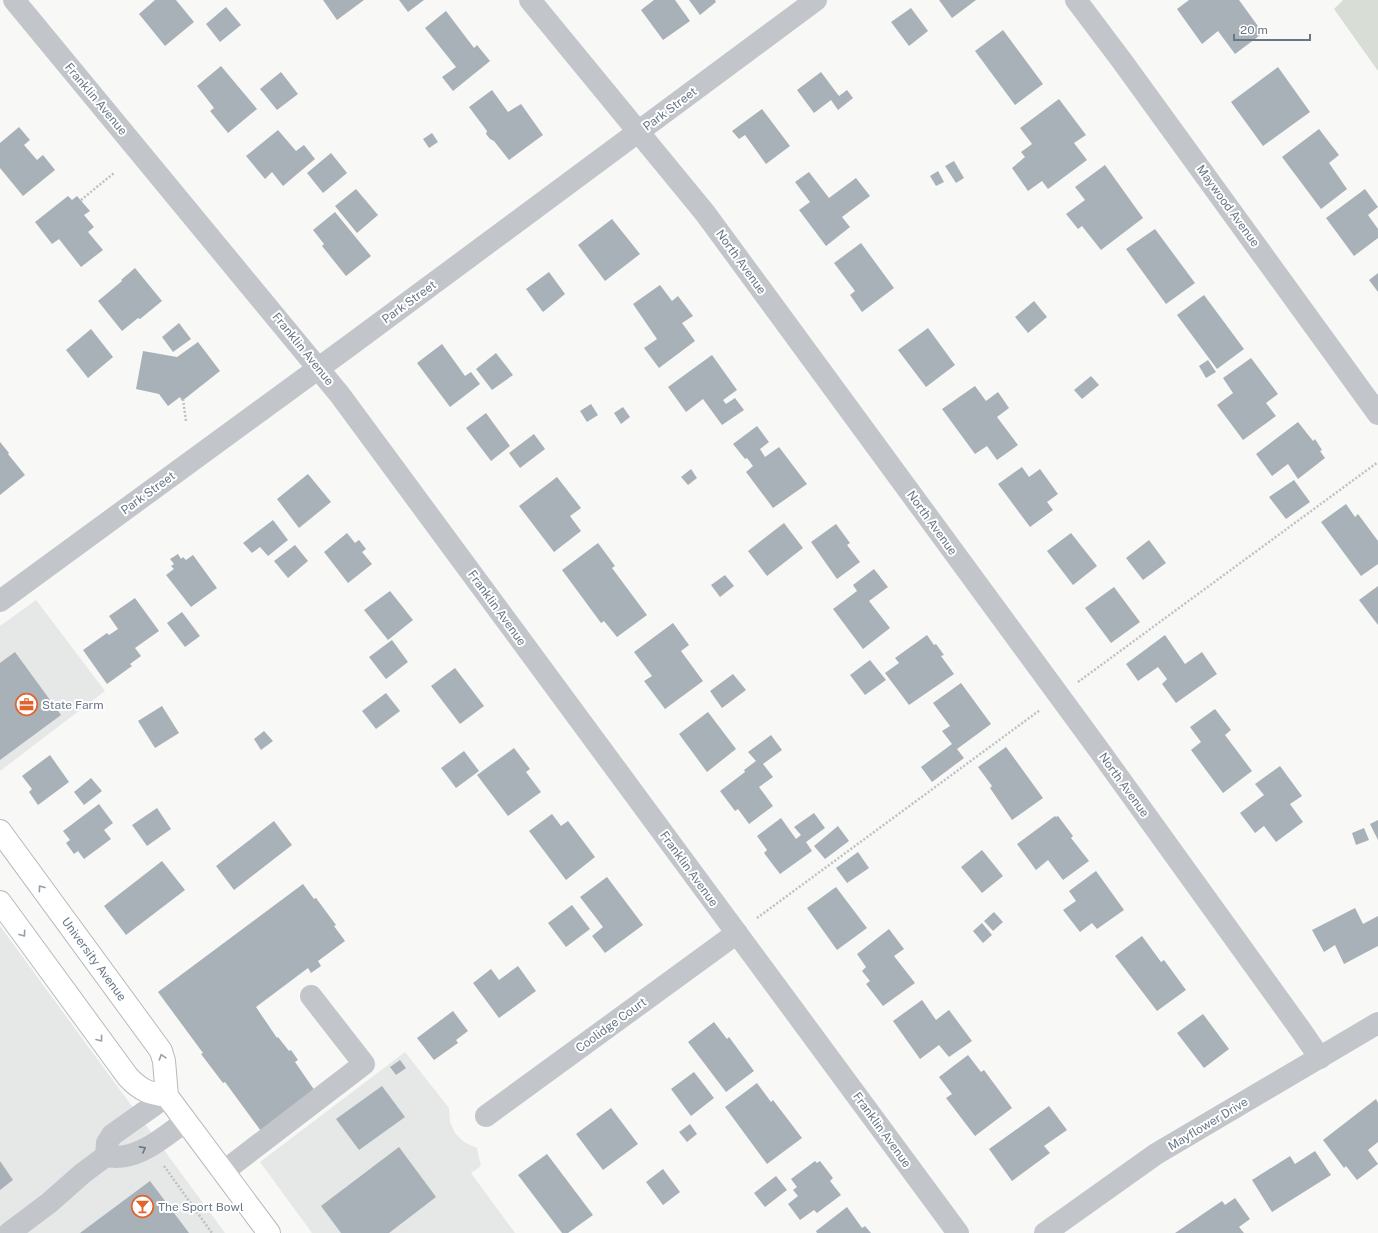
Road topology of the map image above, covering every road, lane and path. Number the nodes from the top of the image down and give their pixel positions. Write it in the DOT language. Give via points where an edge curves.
graph roads {
  1 [pos="14,0"];
  2 [pos="530,0"];
  3 [pos="816,0"];
  4 [pos="1076,0"];
  5 [pos="639,132"];
  6 [pos="114,173"];
  7 [pos="81,200"];
  8 [pos="318,368"];
  9 [pos="184,400"];
  10 [pos="1378,414"];
  11 [pos="186,421"];
  12 [pos="0,601"];
  13 [pos="0,831"];
  14 [pos="0,902"];
  15 [pos="736,933"];
  16 [pos="311,996"];
  17 [pos="1378,1024"];
  18 [pos="1320,1058"];
  19 [pos="167,1096"];
  20 [pos="486,1116"];
  21 [pos="186,1121"];
  22 [pos="106,1156"];
  23 [pos="223,1172"];
  24 [pos="9,1233"];
  25 [pos="269,1233"];
  26 [pos="958,1233"];
  27 [pos="1045,1233"];
  1 -- 8 [label="street, Franklin Avenue"];
  2 -- 5 [label="street, North Avenue"];
  3 -- 5 [label="street, Park Street"];
  4 -- 10 [label="street, Maywood Avenue"];
  5 -- 8 [label="street, Park Street"];
  5 -- 18 [label="street, North Avenue" via="705,213"];
  6 -- 7 [label="path"];
  8 -- 12 [label="street, Park Street"];
  8 -- 15 [label="street, Franklin Avenue"];
  9 -- 11 [label="path"];
  19 -- 13 [label="main road, University Avenue, one-way" via="161,1051"];
  14 -- 19 [label="main road, one-way" via="128,1077 140,1089"];
  15 -- 20 [label="street, Coolidge Court"];
  15 -- 26 [label="street, Franklin Avenue"];
  16 -- 23 [label="street" via="364,1064"];
  17 -- 18 [label="street, Mayflower Drive"];
  18 -- 27 [label="street, Mayflower Drive" via="1156,1154"];
  19 -- 21 [label="main road"];
  19 -- 22 [label="street" via="112,1135 107,1143"];
  22 -- 21 [label="street, one-way" via="121,1157 139,1152"];
  21 -- 23 [label="main road"];
  22 -- 24 [label="street"];
  23 -- 25 [label="main road"];
}
